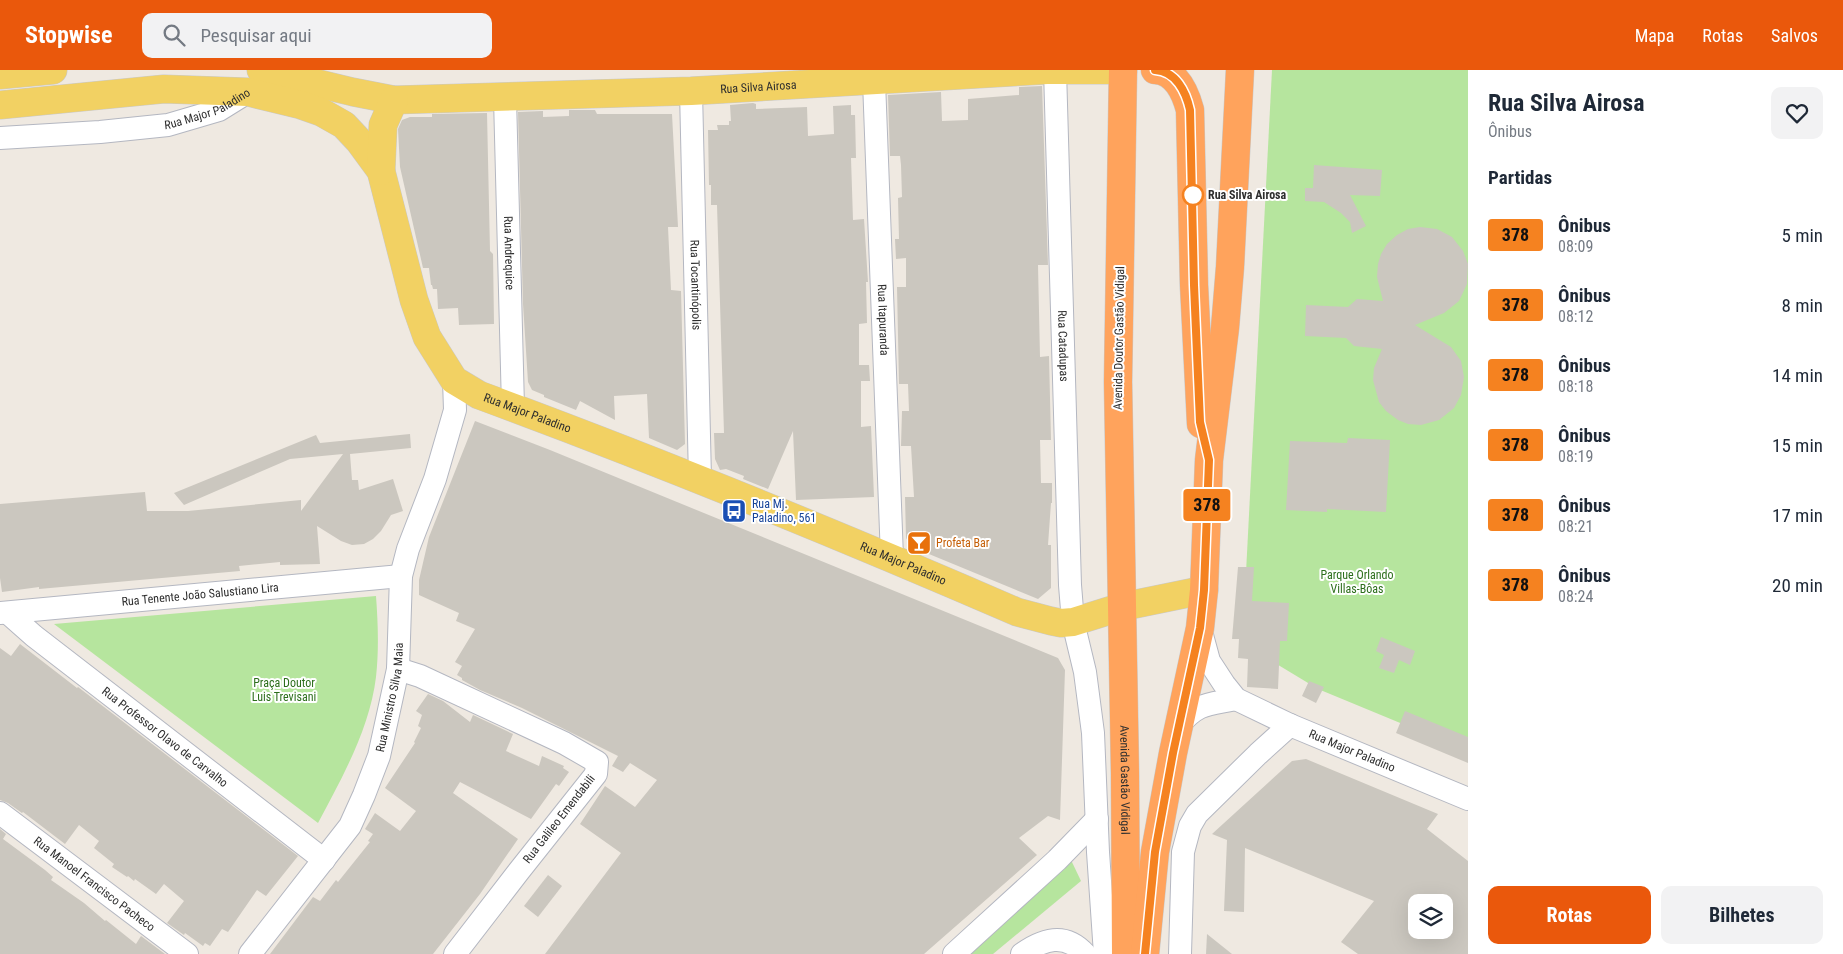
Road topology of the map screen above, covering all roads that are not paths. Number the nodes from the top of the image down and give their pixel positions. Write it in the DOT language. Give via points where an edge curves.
graph roads {
  1 [pos="53,70"];
  2 [pos="1055,70"];
  3 [pos="1123,70"];
  4 [pos="1148,70"];
  5 [pos="1155,70"];
  6 [pos="1240,70"];
  7 [pos="291,74"];
  8 [pos="0,75"];
  9 [pos="255,81"];
  10 [pos="874,81"];
  11 [pos="691,91"];
  12 [pos="505,98"];
  13 [pos="394,100"];
  14 [pos="0,105"];
  15 [pos="0,138"];
  16 [pos="381,171"];
  17 [pos="454,380"];
  18 [pos="479,395"];
  19 [pos="513,408"];
  20 [pos="455,410"];
  21 [pos="1209,460"];
  22 [pos="700,479"];
  23 [pos="892,558"];
  24 [pos="401,576"];
  25 [pos="1204,590"];
  26 [pos="1121,607"];
  27 [pos="4,613"];
  28 [pos="1073,622"];
  29 [pos="1200,628"];
  30 [pos="398,669"];
  31 [pos="1244,704"];
  32 [pos="1180,725"];
  33 [pos="1290,725"];
  34 [pos="1258,754"];
  35 [pos="1468,799"];
  36 [pos="0,813"];
  37 [pos="1097,819"];
  38 [pos="324,860"];
  39 [pos="188,954"];
  40 [pos="250,954"];
  41 [pos="455,954"];
  42 [pos="954,954"];
  43 [pos="1022,954"];
  44 [pos="1085,954"];
  45 [pos="1105,954"];
  46 [pos="1126,954"];
  47 [pos="1145,954"];
  48 [pos="1180,954"];
  1 -- 8 [label="main road"];
  2 -- 3 [label="main road, Rua Silva Airosa"];
  2 -- 10 [label="main road, Rua Silva Airosa"];
  2 -- 28 [label="street, Rua Catadupas"];
  3 -- 4 [label="highway"];
  3 -- 26 [label="highway, Avenida Doutor Gastão Vidigal" via="1118,382"];
  5 -- 21 [label="highway" via="1169,73 1175,79 1187,98 1190,110 1200,422"];
  6 -- 21 [label="highway" via="1230,267"];
  7 -- 9 [label="main road"];
  7 -- 13 [label="main road"];
  9 -- 14 [label="main road"];
  9 -- 15 [label="street, Rua Major Paladino" via="219,110 168,125"];
  9 -- 16 [label="main road, Rua Major Paladino" via="344,125"];
  10 -- 11 [label="main road, Rua Silva Airosa"];
  10 -- 23 [label="street, Rua Itapuranda"];
  11 -- 12 [label="main road, Rua Silva Airosa"];
  11 -- 22 [label="street, Rua Tocantinópolis"];
  12 -- 13 [label="main road, Rua Silva Airosa"];
  12 -- 19 [label="street, Rua Andrequice"];
  13 -- 16 [label="main road" via="383,125"];
  16 -- 17 [label="main road, Rua Major Paladino" via="414,300 427,337"];
  17 -- 18 [label="main road, Rua Major Paladino"];
  17 -- 20 [label="street, Rua Ministro Silva Maia"];
  18 -- 19 [label="main road, Rua Major Paladino"];
  18 -- 20 [label="street"];
  19 -- 22 [label="main road, Rua Major Paladino"];
  20 -- 24 [label="street, Rua Ministro Silva Maia"];
  21 -- 25 [label="highway"];
  22 -- 23 [label="main road, Rua Major Paladino"];
  23 -- 28 [label="main road, Rua Major Paladino" via="1017,612 1061,623"];
  24 -- 27 [label="street, Rua Tenente João Salustiano Lira"];
  24 -- 30 [label="street, Rua Ministro Silva Maia"];
  25 -- 26 [label="main road, Rua Major Paladino"];
  25 -- 29 [label="highway"];
  26 -- 28 [label="main road, Rua Major Paladino"];
  26 -- 46 [label="highway, Avenida Gastão Vidigal"];
  27 -- 38 [label="street, Rua Professor Olavo de Carvalho"];
  28 -- 37 [label="street" via="1089,697"];
  29 -- 31 [label="street, Rua Major Paladino" via="1209,661 1219,678"];
  29 -- 32 [label="highway"];
  30 -- 38 [label="street, Rua Ministro Silva Maia" via="379,756 364,795 350,826"];
  30 -- 41 [label="street, Rua Galileo Emendabili" via="429,680 564,743 597,762 596,774"];
  31 -- 32 [label="street" via="1199,706"];
  31 -- 33 [label="street, Rua Major Paladino"];
  31 -- 34 [label="street" via="1259,737"];
  32 -- 47 [label="highway" via="1155,852"];
  33 -- 34 [label="street"];
  33 -- 35 [label="street, Rua Major Paladino"];
  34 -- 48 [label="street" via="1190,826 1182,852"];
  36 -- 39 [label="street, Rua Manoel Francisco Pacheco"];
  37 -- 42 [label="street"];
  37 -- 45 [label="street"];
  38 -- 40 [label="street, Rua Ministro Silva Maia"];
  43 -- 44 [label="street" via="1047,940 1059,939 1071,942"];
}
